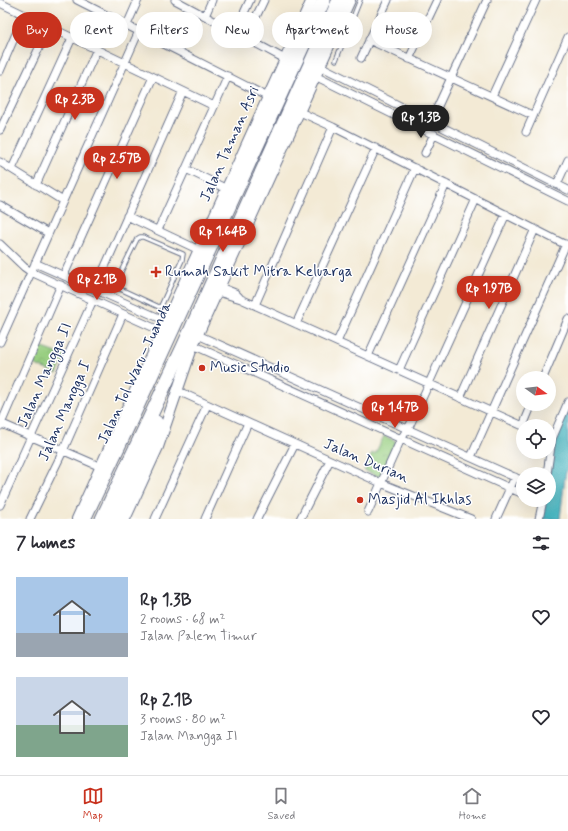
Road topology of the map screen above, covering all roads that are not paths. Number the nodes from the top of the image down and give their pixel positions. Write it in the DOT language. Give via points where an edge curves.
graph roads {
  1 [pos="77,0"];
  2 [pos="138,0"];
  3 [pos="175,0"];
  4 [pos="212,0"];
  5 [pos="250,0"];
  6 [pos="264,0"];
  7 [pos="312,0"];
  8 [pos="324,0"];
  9 [pos="340,0"];
  10 [pos="350,0"];
  11 [pos="360,0"];
  12 [pos="388,0"];
  13 [pos="436,0"];
  14 [pos="487,0"];
  15 [pos="536,0"];
  16 [pos="0,3"];
  17 [pos="18,12"];
  18 [pos="101,12"];
  19 [pos="244,12"];
  20 [pos="258,12"];
  21 [pos="205,16"];
  22 [pos="211,19"];
  23 [pos="128,23"];
  24 [pos="568,37"];
  25 [pos="136,38"];
  26 [pos="369,40"];
  27 [pos="70,42"];
  28 [pos="12,43"];
  29 [pos="39,48"];
  30 [pos="93,48"];
  31 [pos="173,48"];
  32 [pos="264,48"];
  33 [pos="97,50"];
  34 [pos="361,58"];
  35 [pos="409,58"];
  36 [pos="285,59"];
  37 [pos="336,60"];
  38 [pos="125,63"];
  39 [pos="320,66"];
  40 [pos="0,71"];
  41 [pos="228,76"];
  42 [pos="315,76"];
  43 [pos="153,77"];
  44 [pos="451,78"];
  45 [pos="183,91"];
  46 [pos="492,96"];
  47 [pos="268,98"];
  48 [pos="214,106"];
  49 [pos="300,112"];
  50 [pos="532,115"];
  51 [pos="431,121"];
  52 [pos="333,127"];
  53 [pos="0,130"];
  54 [pos="526,132"];
  55 [pos="434,134"];
  56 [pos="376,148"];
  57 [pos="494,152"];
  58 [pos="425,153"];
  59 [pos="568,160"];
  60 [pos="488,161"];
  61 [pos="0,162"];
  62 [pos="415,168"];
  63 [pos="12,169"];
  64 [pos="186,169"];
  65 [pos="568,181"];
  66 [pos="446,184"];
  67 [pos="557,184"];
  68 [pos="36,185"];
  69 [pos="227,189"];
  70 [pos="566,189"];
  71 [pos="476,199"];
  72 [pos="63,201"];
  73 [pos="568,201"];
  74 [pos="0,205"];
  75 [pos="506,214"];
  76 [pos="127,216"];
  77 [pos="535,229"];
  78 [pos="158,230"];
  79 [pos="48,233"];
  80 [pos="0,244"];
  81 [pos="567,245"];
  82 [pos="199,250"];
  83 [pos="182,260"];
  84 [pos="35,263"];
  85 [pos="192,264"];
  86 [pos="31,272"];
  87 [pos="64,276"];
  88 [pos="61,285"];
  89 [pos="118,288"];
  90 [pos="95,289"];
  91 [pos="219,290"];
  92 [pos="113,298"];
  93 [pos="93,300"];
  94 [pos="254,305"];
  95 [pos="123,314"];
  96 [pos="568,319"];
  97 [pos="166,321"];
  98 [pos="296,324"];
  99 [pos="161,331"];
  100 [pos="198,335"];
  101 [pos="0,342"];
  102 [pos="337,342"];
  103 [pos="188,346"];
  104 [pos="368,356"];
  105 [pos="399,370"];
  106 [pos="546,371"];
  107 [pos="429,384"];
  108 [pos="178,391"];
  109 [pos="460,398"];
  110 [pos="568,402"];
  111 [pos="207,405"];
  112 [pos="491,412"];
  113 [pos="248,423"];
  114 [pos="516,423"];
  115 [pos="0,424"];
  116 [pos="556,428"];
  117 [pos="407,429"];
  118 [pos="32,437"];
  119 [pos="401,439"];
  120 [pos="295,444"];
  121 [pos="63,451"];
  122 [pos="471,457"];
  123 [pos="330,460"];
  124 [pos="101,467"];
  125 [pos="515,477"];
  126 [pos="381,482"];
  127 [pos="510,488"];
  128 [pos="516,491"];
  129 [pos="0,505"];
  130 [pos="540,507"];
  131 [pos="368,512"];
  132 [pos="30,519"];
  133 [pos="77,519"];
  134 [pos="84,519"];
  135 [pos="102,519"];
  136 [pos="115,519"];
  137 [pos="125,519"];
  138 [pos="155,519"];
  139 [pos="205,519"];
  140 [pos="257,519"];
  141 [pos="300,519"];
  142 [pos="472,519"];
  143 [pos="496,519"];
  144 [pos="539,519"];
  1 -- 18 [label="street"];
  2 -- 23 [label="street"];
  3 -- 21 [label="street"];
  4 -- 21 [label="street"];
  5 -- 19 [label="street"];
  6 -- 20 [label="street"];
  7 -- 36 [label="main road, Jalan Taman Asri"];
  8 -- 134 [label="highway, Jalan Tol Waru–Juanda"];
  9 -- 103 [label="highway"];
  10 -- 39 [label="main road"];
  11 -- 37 [label="lane"];
  12 -- 26 [label="street"];
  13 -- 35 [label="street"];
  14 -- 44 [label="street"];
  15 -- 46 [label="street"];
  16 -- 17 [label="street"];
  21 -- 22 [label="street"];
  24 -- 50 [label="street"];
  25 -- 38 [label="street"];
  26 -- 34 [label="street"];
  26 -- 35 [label="street"];
  27 -- 63 [label="street"];
  28 -- 40 [label="street"];
  29 -- 53 [label="street"];
  30 -- 33 [label="street"];
  31 -- 41 [label="street"];
  32 -- 36 [label="street"];
  33 -- 38 [label="street"];
  33 -- 68 [label="street"];
  35 -- 44 [label="street"];
  36 -- 47 [label="main road, Jalan Taman Asri"];
  38 -- 43 [label="street"];
  38 -- 72 [label="street"];
  39 -- 42 [label="main road"];
  39 -- 51 [label="street"];
  41 -- 47 [label="street"];
  41 -- 48 [label="street"];
  42 -- 49 [label="main road"];
  42 -- 55 [label="street"];
  43 -- 45 [label="street"];
  43 -- 87 [label="street"];
  44 -- 46 [label="street"];
  44 -- 51 [label="street"];
  45 -- 48 [label="street"];
  45 -- 76 [label="street"];
  46 -- 50 [label="street"];
  47 -- 69 [label="main road, Jalan Taman Asri"];
  48 -- 64 [label="street"];
  49 -- 52 [label="street"];
  49 -- 91 [label="main road"];
  50 -- 54 [label="street"];
  51 -- 57 [label="street"];
  52 -- 56 [label="street"];
  52 -- 94 [label="street"];
  55 -- 58 [label="street"];
  55 -- 60 [label="street"];
  56 -- 62 [label="street"];
  56 -- 98 [label="street"];
  57 -- 60 [label="street"];
  57 -- 67 [label="street"];
  59 -- 67 [label="street"];
  60 -- 73 [label="street"];
  61 -- 63 [label="street"];
  62 -- 66 [label="street"];
  62 -- 102 [label="street"];
  63 -- 68 [label="street"];
  64 -- 69 [label="street"];
  64 -- 78 [label="street"];
  65 -- 70 [label="street"];
  66 -- 71 [label="street"];
  66 -- 104 [label="street"];
  67 -- 70 [label="street"];
  68 -- 72 [label="street"];
  69 -- 82 [label="main road, Jalan Taman Asri"];
  71 -- 75 [label="street"];
  71 -- 105 [label="street"];
  72 -- 79 [label="street"];
  74 -- 79 [label="street"];
  75 -- 77 [label="street"];
  75 -- 107 [label="street"];
  76 -- 78 [label="street"];
  76 -- 90 [label="street"];
  77 -- 81 [label="street"];
  77 -- 109 [label="street"];
  78 -- 82 [label="street"];
  79 -- 84 [label="street"];
  80 -- 86 [label="street"];
  81 -- 112 [label="street"];
  82 -- 85 [label="main road, Jalan Taman Asri"];
  83 -- 85 [label="lane"];
  83 -- 89 [label="lane" via="159,307"];
  83 -- 89 [label="lane" via="182,254 140,237 116,282"];
  84 -- 86 [label="street"];
  84 -- 87 [label="street"];
  85 -- 97 [label="main road, Jalan Taman Asri"];
  86 -- 88 [label="street"];
  86 -- 101 [label="street"];
  87 -- 90 [label="street"];
  88 -- 93 [label="street"];
  88 -- 115 [label="street"];
  89 -- 92 [label="lane"];
  90 -- 92 [label="street"];
  91 -- 94 [label="street" via="235,293"];
  91 -- 100 [label="main road"];
  92 -- 97 [label="street"];
  93 -- 95 [label="street"];
  93 -- 118 [label="street, Jalan Mangga II"];
  94 -- 98 [label="street"];
  95 -- 99 [label="street"];
  95 -- 121 [label="street, Jalan Mangga I"];
  96 -- 106 [label="street"];
  97 -- 99 [label="main road, Jalan Taman Asri"];
  98 -- 102 [label="street"];
  99 -- 124 [label="main road, Jalan Taman Asri"];
  100 -- 103 [label="main road"];
  100 -- 117 [label="street"];
  102 -- 104 [label="street"];
  103 -- 108 [label="main road"];
  103 -- 119 [label="street"];
  103 -- 135 [label="highway"];
  103 -- 136 [label="highway"];
  104 -- 105 [label="street"];
  105 -- 107 [label="street"];
  107 -- 109 [label="street"];
  107 -- 117 [label="street"];
  108 -- 111 [label="street, Jalan Durian"];
  108 -- 137 [label="main road" via="158,447"];
  109 -- 112 [label="street"];
  110 -- 116 [label="street"];
  111 -- 113 [label="street, Jalan Durian"];
  111 -- 138 [label="street"];
  112 -- 114 [label="street"];
  112 -- 122 [label="street"];
  113 -- 120 [label="street, Jalan Durian"];
  113 -- 139 [label="street"];
  115 -- 118 [label="street"];
  117 -- 119 [label="street"];
  117 -- 122 [label="street"];
  118 -- 121 [label="street"];
  118 -- 129 [label="street, Jalan Mangga II"];
  119 -- 126 [label="street"];
  119 -- 127 [label="street"];
  120 -- 123 [label="street, Jalan Durian"];
  120 -- 140 [label="street"];
  121 -- 124 [label="street"];
  121 -- 132 [label="street, Jalan Mangga I"];
  122 -- 125 [label="street"];
  123 -- 126 [label="street, Jalan Durian"];
  123 -- 141 [label="street"];
  124 -- 133 [label="main road, Jalan Taman Asri"];
  125 -- 127 [label="street"];
  126 -- 131 [label="street"];
  126 -- 142 [label="street, Jalan Durian"];
  127 -- 128 [label="street"];
  127 -- 143 [label="street"];
  130 -- 144 [label="street"];
}
